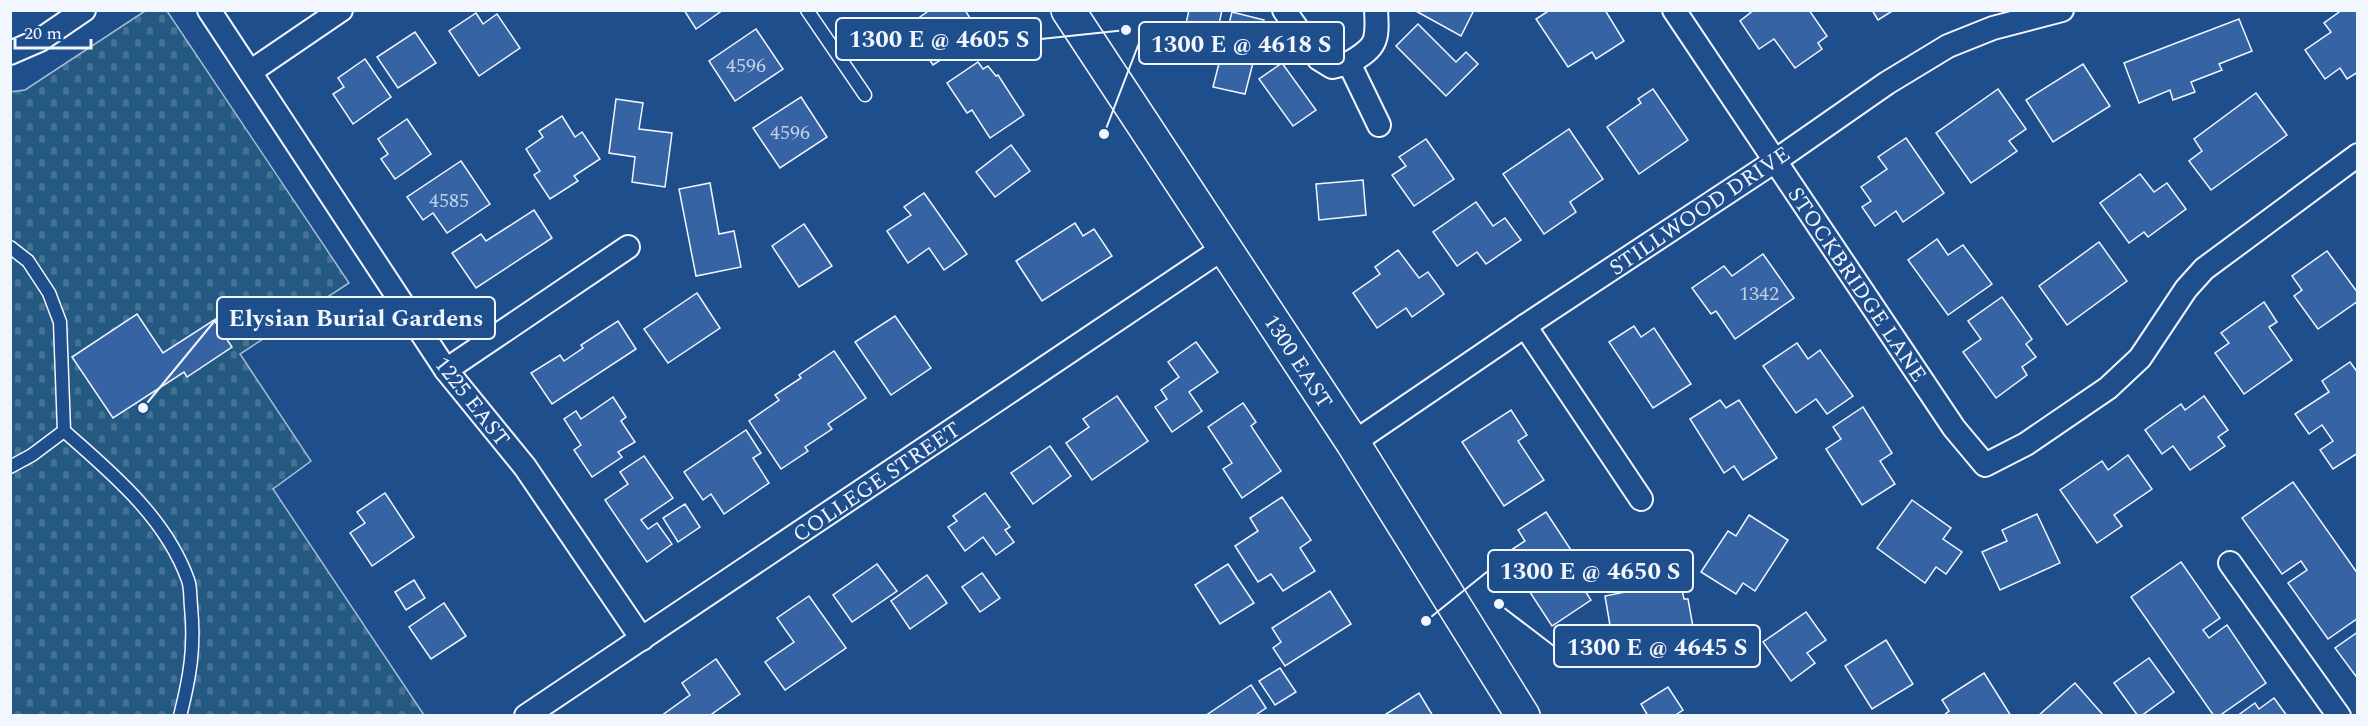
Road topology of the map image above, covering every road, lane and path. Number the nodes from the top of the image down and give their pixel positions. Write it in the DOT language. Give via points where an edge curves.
graph roads {
  1 [pos="84,10"];
  2 [pos="209,10"];
  3 [pos="341,10"];
  4 [pos="807,10"];
  5 [pos="1068,10"];
  6 [pos="1284,10"];
  7 [pos="1376,10"];
  8 [pos="1674,10"];
  9 [pos="2062,10"];
  10 [pos="10,53"];
  11 [pos="1349,63"];
  12 [pos="250,72"];
  13 [pos="865,95"];
  14 [pos="1379,125"];
  15 [pos="2358,155"];
  16 [pos="1775,161"];
  17 [pos="10,247"];
  18 [pos="628,247"];
  19 [pos="1225,247"];
  20 [pos="1525,326"];
  21 [pos="446,370"];
  22 [pos="64,430"];
  23 [pos="1353,443"];
  24 [pos="10,467"];
  25 [pos="1641,499"];
  26 [pos="2230,563"];
  27 [pos="642,639"];
  28 [pos="180,716"];
  29 [pos="526,716"];
  30 [pos="1523,716"];
  31 [pos="2339,716"];
  1 -- 10 [label="street" via="40,40"];
  2 -- 12 [label="street, 1225 EAST"];
  3 -- 12 [label="street"];
  4 -- 13 [label="lane"];
  5 -- 19 [label="main road, 1300 EAST"];
  6 -- 11 [label="street" via="1319,59 1332,67"];
  7 -- 11 [label="street" via="1374,45"];
  8 -- 16 [label="street, STOCKBRIDGE LANE"];
  9 -- 16 [label="street, STILLWOOD DRIVE" via="1993,28 1948,46"];
  11 -- 14 [label="street"];
  12 -- 21 [label="street, 1225 EAST"];
  15 -- 16 [label="street, STOCKBRIDGE LANE" via="2204,269 2140,358 2108,388 2026,444 1985,465 1954,428"];
  16 -- 20 [label="street, STILLWOOD DRIVE"];
  17 -- 22 [label="lane" via="28,261 49,293 60,322"];
  18 -- 21 [label="street"];
  19 -- 23 [label="main road, 1300 EAST"];
  19 -- 27 [label="street, COLLEGE STREET"];
  20 -- 23 [label="street, STILLWOOD DRIVE"];
  20 -- 25 [label="street"];
  21 -- 27 [label="street, 1225 EAST" via="525,467"];
  22 -- 24 [label="lane"];
  22 -- 28 [label="lane" via="123,483 173,545 189,582 193,626 190,675"];
  23 -- 30 [label="main road, 1300 EAST"];
  26 -- 31 [label="street"];
  27 -- 29 [label="street, COLLEGE STREET"];
}
